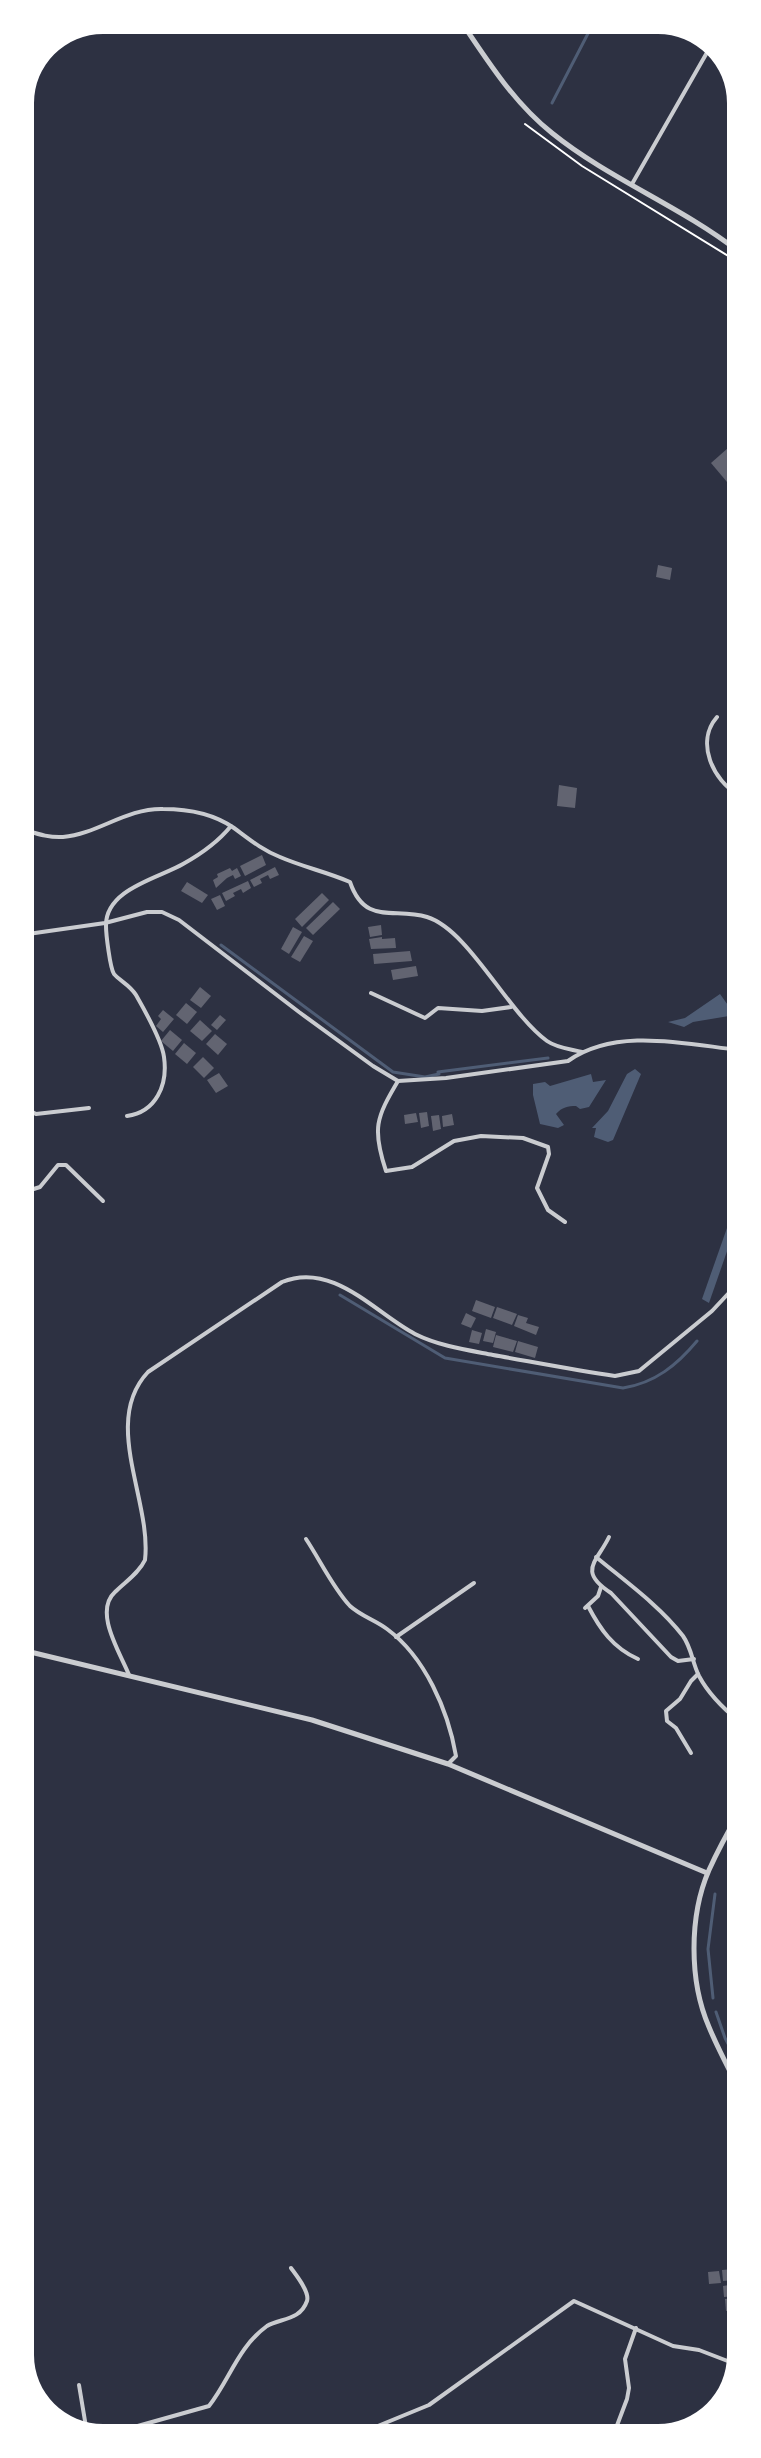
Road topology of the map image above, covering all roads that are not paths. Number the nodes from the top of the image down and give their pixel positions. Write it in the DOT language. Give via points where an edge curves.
graph roads {
  1 [pos="470,34"];
  2 [pos="706,54"];
  3 [pos="632,184"];
  4 [pos="727,243"];
  5 [pos="717,717"];
  6 [pos="727,785"];
  7 [pos="231,826"];
  8 [pos="34,833"];
  9 [pos="105,923"];
  10 [pos="34,933"];
  11 [pos="371,993"];
  12 [pos="512,1007"];
  13 [pos="727,1049"];
  14 [pos="582,1052"];
  15 [pos="398,1081"];
  16 [pos="89,1108"];
  17 [pos="34,1113"];
  18 [pos="127,1116"];
  19 [pos="34,1189"];
  20 [pos="103,1201"];
  21 [pos="565,1222"];
  22 [pos="727,1295"];
  23 [pos="609,1537"];
  24 [pos="306,1539"];
  25 [pos="596,1557"];
  26 [pos="474,1583"];
  27 [pos="601,1587"];
  28 [pos="396,1637"];
  29 [pos="34,1653"];
  30 [pos="638,1659"];
  31 [pos="694,1659"];
  32 [pos="698,1674"];
  33 [pos="129,1675"];
  34 [pos="727,1709"];
  35 [pos="691,1753"];
  36 [pos="448,1764"];
  37 [pos="727,1835"];
  38 [pos="707,1873"];
  39 [pos="727,2065"];
  40 [pos="291,2268"];
  41 [pos="636,2328"];
  42 [pos="726,2361"];
  43 [pos="79,2385"];
  44 [pos="85,2421"];
  45 [pos="145,2424"];
  46 [pos="383,2424"];
  47 [pos="618,2424"];
  1 -- 3 [label="street" via="505,86 537,120"];
  2 -- 3 [label="street"];
  3 -- 4 [label="street"];
  5 -- 6 [label="street" via="708,731 709,756"];
  7 -- 8 [label="street" via="196,813 163,809 126,814 62,837"];
  7 -- 9 [label="street" via="184,864 121,896"];
  7 -- 12 [label="street" via="256,846 350,882 367,908 427,917 445,928"];
  9 -- 10 [label="street"];
  9 -- 15 [label="street" via="147,912 169,915"];
  9 -- 18 [label="street" via="113,970 135,994 164,1055 155,1103"];
  11 -- 12 [label="street" via="425,1018 438,1008"];
  12 -- 14 [label="street" via="546,1040"];
  13 -- 14 [label="street" via="648,1040"];
  14 -- 15 [label="street" via="568,1061"];
  15 -- 21 [label="street" via="377,1124 386,1171 412,1167 454,1141 523,1138 548,1147 537,1188 548,1210"];
  16 -- 17 [label="street"];
  19 -- 20 [label="street" via="62,1164"];
  22 -- 33 [label="street" via="639,1371 615,1376 459,1349 418,1335 329,1281 301,1277 282,1282 148,1372 133,1390 127,1410 129,1437 146,1552 142,1568 110,1596 106,1614"];
  23 -- 25 [label="street"];
  24 -- 28 [label="street" via="349,1604"];
  25 -- 27 [label="street" via="592,1570"];
  25 -- 31 [label="street" via="665,1617"];
  26 -- 28 [label="street"];
  27 -- 30 [label="street" via="587,1607 609,1638"];
  27 -- 31 [label="street" via="671,1657"];
  28 -- 36 [label="street" via="423,1670 442,1708 456,1756"];
  29 -- 33 [label="street"];
  31 -- 32 [label="street"];
  32 -- 34 [label="street"];
  32 -- 35 [label="street" via="666,1711 667,1721"];
  33 -- 36 [label="street" via="312,1720"];
  36 -- 38 [label="street"];
  37 -- 38 [label="street"];
  38 -- 39 [label="street" via="694,1932 696,1979 708,2026"];
  40 -- 45 [label="street" via="307,2302 290,2319 270,2324 250,2341 209,2406"];
  41 -- 42 [label="street" via="673,2346"];
  41 -- 46 [label="street" via="574,2301 429,2405"];
  41 -- 47 [label="street" via="625,2359 629,2388"];
  43 -- 44 [label="street"];
}
